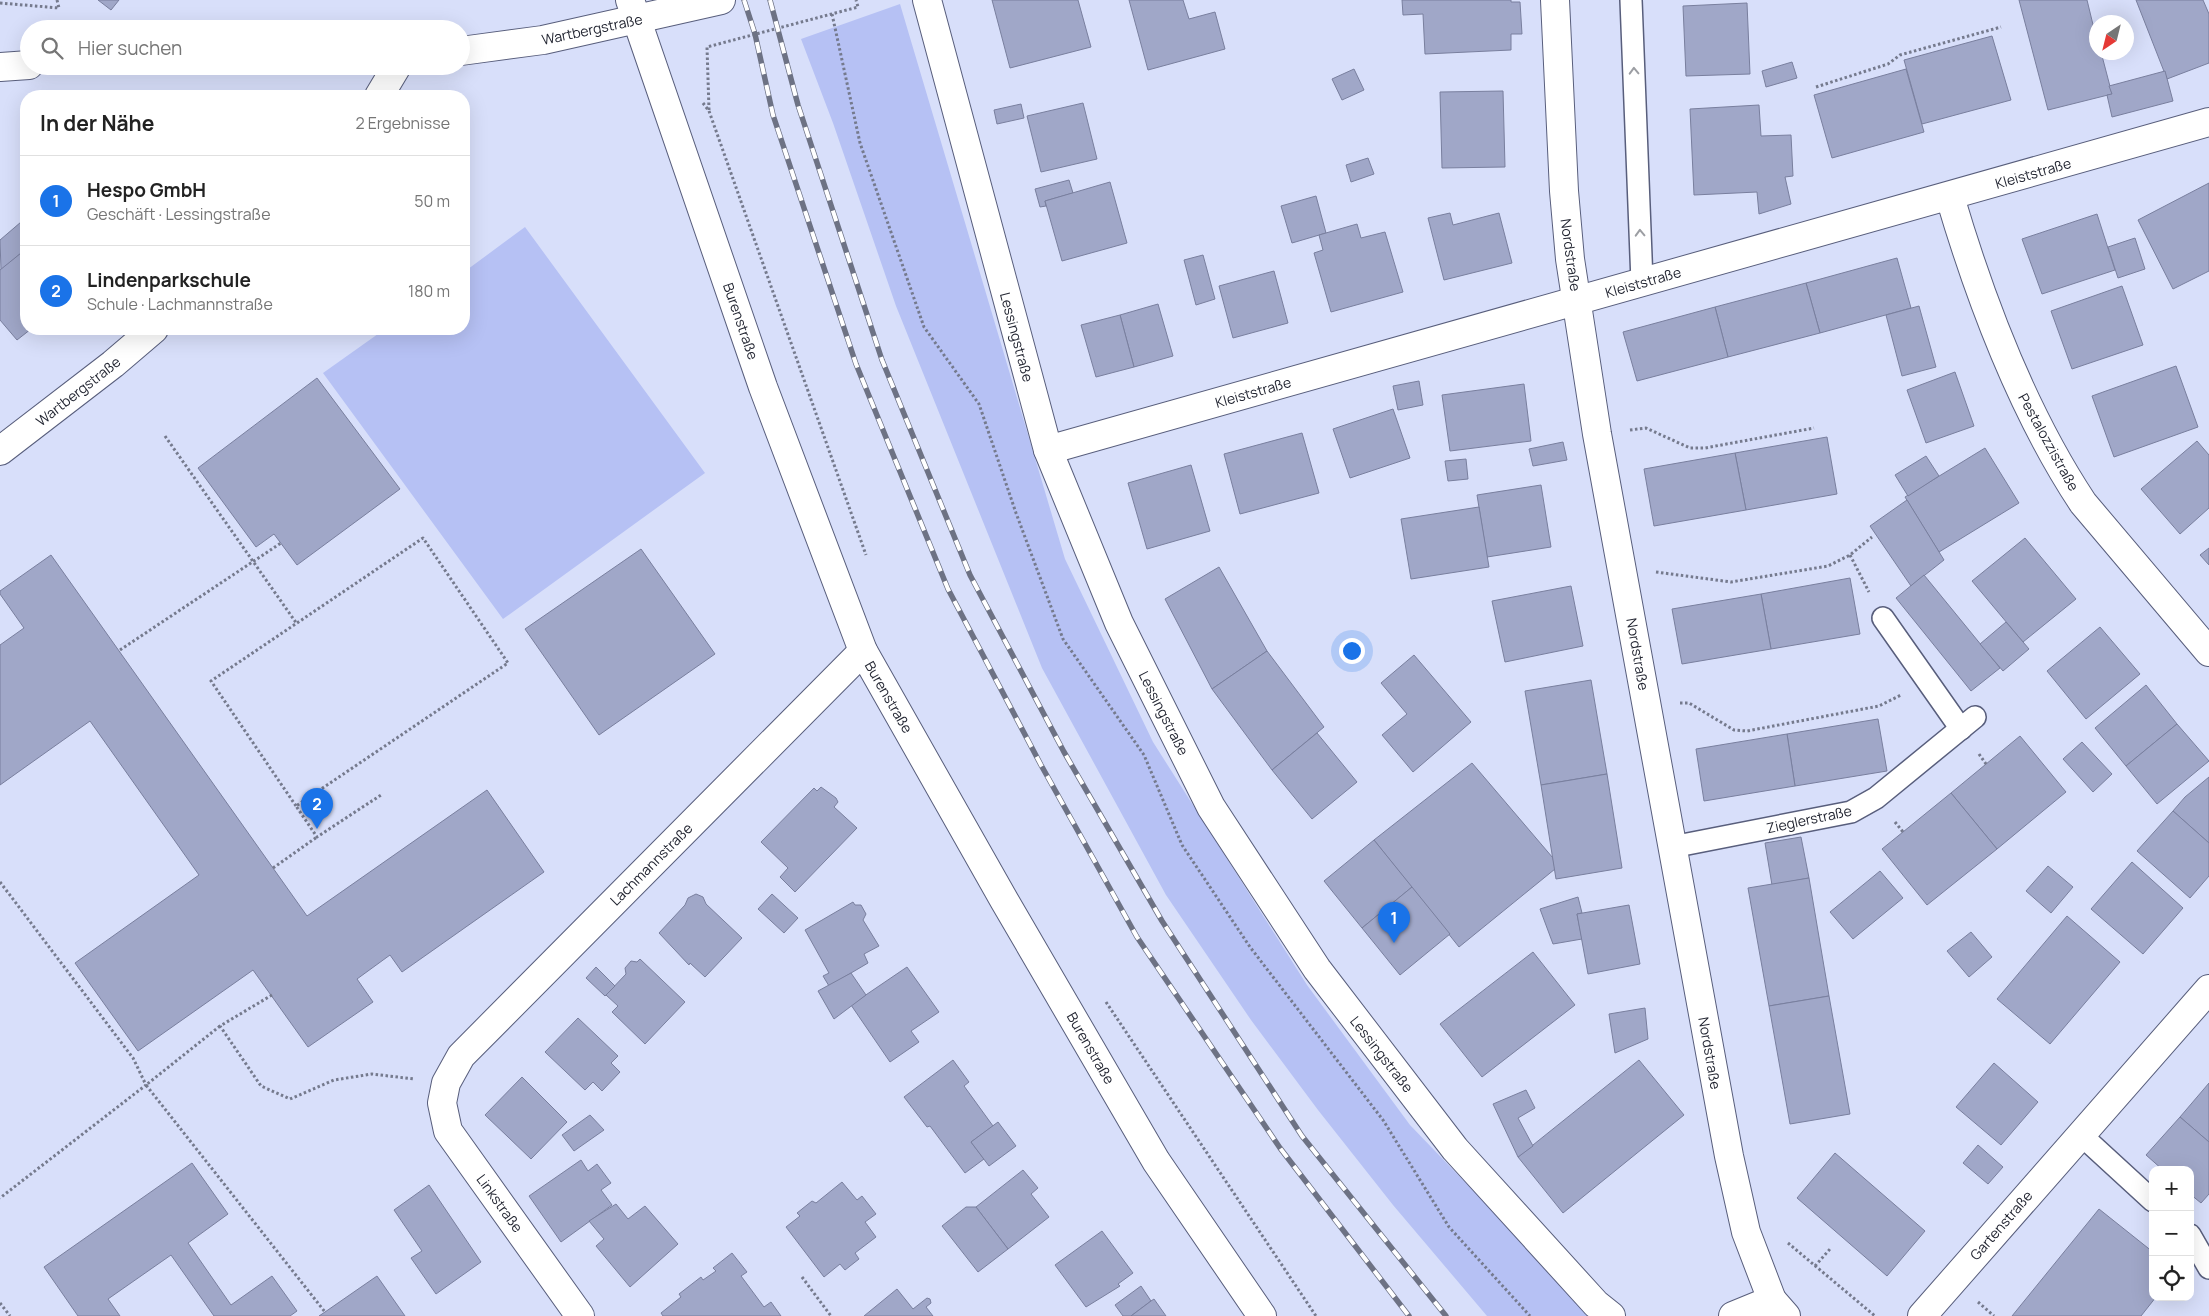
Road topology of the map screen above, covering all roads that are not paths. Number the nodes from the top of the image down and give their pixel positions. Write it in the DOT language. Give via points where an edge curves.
graph roads {
  1 [pos="721,0"];
  2 [pos="927,0"];
  3 [pos="1555,0"];
  4 [pos="1631,0"];
  5 [pos="634,10"];
  6 [pos="470,50"];
  7 [pos="20,66"];
  8 [pos="0,67"];
  9 [pos="392,75"];
  10 [pos="383,90"];
  11 [pos="2209,122"];
  12 [pos="1950,197"];
  13 [pos="1642,282"];
  14 [pos="1578,301"];
  15 [pos="147,335"];
  16 [pos="1048,450"];
  17 [pos="0,451"];
  18 [pos="1883,618"];
  19 [pos="863,651"];
  20 [pos="2209,652"];
  21 [pos="1672,847"];
  22 [pos="2209,989"];
  23 [pos="446,1083"];
  24 [pos="2080,1134"];
  25 [pos="2149,1197"];
  26 [pos="2194,1242"];
  27 [pos="2209,1268"];
  28 [pos="1779,1308"];
  29 [pos="580,1316"];
  30 [pos="1262,1316"];
  31 [pos="1611,1316"];
  32 [pos="1733,1316"];
  33 [pos="1922,1316"];
  1 -- 5 [label="street, Wartbergstraße"];
  2 -- 16 [label="street, Lessingstraße"];
  3 -- 14 [label="street, Nordstraße" via="1564,191 1570,259"];
  13 -- 4 [label="lane, one-way"];
  5 -- 6 [label="street, Wartbergstraße" via="543,40"];
  5 -- 19 [label="street, Burenstraße" via="763,387"];
  7 -- 8 [label="street"];
  9 -- 10 [label="street"];
  11 -- 12 [label="street, Kleiststraße"];
  12 -- 13 [label="street, Kleiststraße"];
  12 -- 20 [label="street, Pestalozzistraße" via="1968,257 2023,396 2065,476 2083,503"];
  13 -- 14 [label="street, Kleiststraße"];
  14 -- 16 [label="street, Kleiststraße"];
  14 -- 21 [label="street, Nordstraße" via="1598,434"];
  15 -- 17 [label="street, Wartbergstraße"];
  16 -- 31 [label="street, Lessingstraße" via="1119,623 1211,807 1317,969 1455,1149 1596,1304"];
  18 -- 21 [label="lane, Zieglerstraße" via="1925,678 1968,723 1876,798 1851,812"];
  19 -- 23 [label="street, Lachmannstraße" via="461,1056"];
  19 -- 30 [label="street, Burenstraße" via="1156,1161"];
  21 -- 28 [label="street, Nordstraße" via="1746,1232"];
  22 -- 24 [label="street, Gartenstraße"];
  23 -- 29 [label="street, Linkstraße" via="442,1103 448,1131"];
  24 -- 25 [label="lane"];
  24 -- 33 [label="street, Gartenstraße"];
  26 -- 27 [label="lane"];
  28 -- 32 [label="street"];
}
